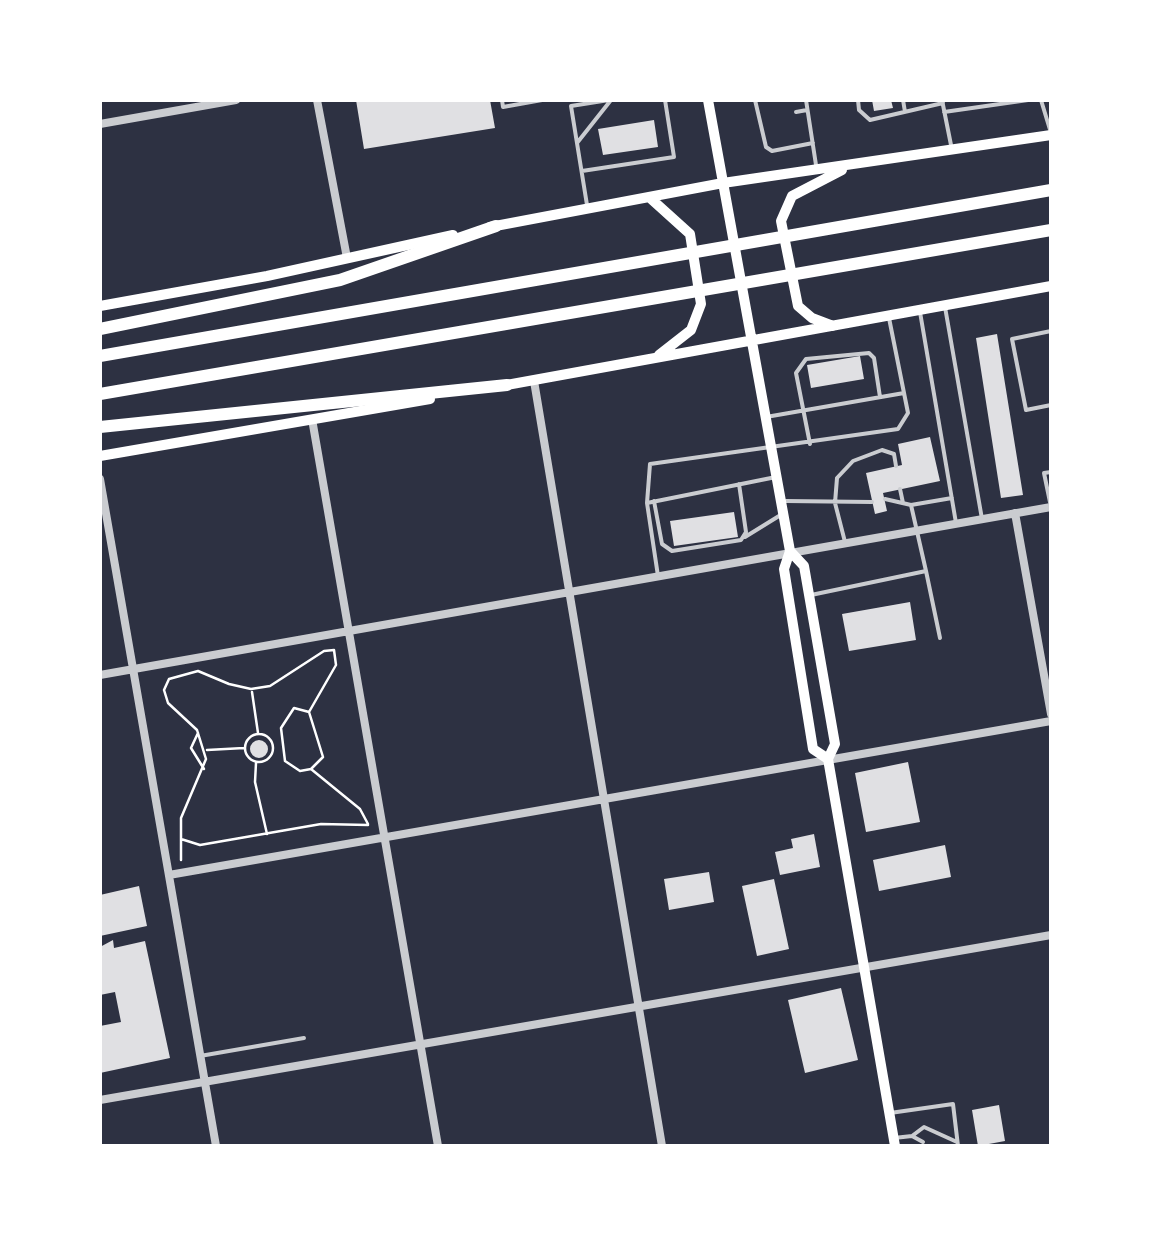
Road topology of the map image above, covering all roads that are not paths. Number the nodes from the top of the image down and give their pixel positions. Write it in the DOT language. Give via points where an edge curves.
graph roads {
  1 [pos="236,100"];
  2 [pos="317,100"];
  3 [pos="502,100"];
  4 [pos="542,100"];
  5 [pos="610,100"];
  6 [pos="665,100"];
  7 [pos="708,100"];
  8 [pos="755,100"];
  9 [pos="806,100"];
  10 [pos="858,100"];
  11 [pos="903,100"];
  12 [pos="1028,100"];
  13 [pos="1041,100"];
  14 [pos="942,102"];
  15 [pos="986,103"];
  16 [pos="808,110"];
  17 [pos="796,112"];
  18 [pos="905,112"];
  19 [pos="944,112"];
  20 [pos="770,116"];
  21 [pos="758,117"];
  22 [pos="100,124"];
  23 [pos="810,126"];
  24 [pos="801,127"];
  25 [pos="773,132"];
  26 [pos="762,134"];
  27 [pos="1051,134"];
  28 [pos="577,143"];
  29 [pos="813,143"];
  30 [pos="952,150"];
  31 [pos="852,165"];
  32 [pos="817,170"];
  33 [pos="582,171"];
  34 [pos="723,183"];
  35 [pos="1051,190"];
  36 [pos="649,197"];
  37 [pos="588,208"];
  38 [pos="496,226"];
  39 [pos="1051,230"];
  40 [pos="347,258"];
  41 [pos="1051,286"];
  42 [pos="100,306"];
  43 [pos="945,307"];
  44 [pos="920,312"];
  45 [pos="889,318"];
  46 [pos="837,328"];
  47 [pos="100,329"];
  48 [pos="1051,330"];
  49 [pos="750,344"];
  50 [pos="100,356"];
  51 [pos="654,358"];
  52 [pos="534,381"];
  53 [pos="507,386"];
  54 [pos="904,393"];
  55 [pos="100,394"];
  56 [pos="880,397"];
  57 [pos="1051,405"];
  58 [pos="804,410"];
  59 [pos="764,417"];
  60 [pos="312,419"];
  61 [pos="100,427"];
  62 [pos="810,444"];
  63 [pos="771,450"];
  64 [pos="100,456"];
  65 [pos="896,466"];
  66 [pos="1051,472"];
  67 [pos="776,477"];
  68 [pos="100,479"];
  69 [pos="740,484"];
  70 [pos="900,489"];
  71 [pos="952,498"];
  72 [pos="885,499"];
  73 [pos="781,501"];
  74 [pos="651,502"];
  75 [pos="872,502"];
  76 [pos="836,503"];
  77 [pos="903,503"];
  78 [pos="911,505"];
  79 [pos="1051,507"];
  80 [pos="1016,513"];
  81 [pos="784,514"];
  82 [pos="982,519"];
  83 [pos="956,523"];
  84 [pos="917,530"];
  85 [pos="745,538"];
  86 [pos="846,542"];
  87 [pos="790,551"];
  88 [pos="926,572"];
  89 [pos="658,576"];
  90 [pos="568,594"];
  91 [pos="809,595"];
  92 [pos="346,631"];
  93 [pos="940,638"];
  94 [pos="133,670"];
  95 [pos="100,676"];
  96 [pos="1051,717"];
  97 [pos="828,759"];
  98 [pos="601,800"];
  99 [pos="384,837"];
  100 [pos="169,875"];
  101 [pos="1051,935"];
  102 [pos="864,967"];
  103 [pos="637,1006"];
  104 [pos="304,1038"];
  105 [pos="418,1043"];
  106 [pos="200,1056"];
  107 [pos="204,1081"];
  108 [pos="100,1100"];
  109 [pos="889,1113"];
  110 [pos="912,1136"];
  111 [pos="894,1142"];
  112 [pos="923,1142"];
  113 [pos="958,1144"];
  114 [pos="216,1146"];
  115 [pos="438,1146"];
  116 [pos="662,1146"];
  1 -- 22 [label="street"];
  2 -- 40 [label="street"];
  3 -- 4 [label="lane" via="503,107"];
  5 -- 28 [label="lane"];
  5 -- 28 [label="lane" via="570,106"];
  6 -- 33 [label="lane" via="674,158"];
  7 -- 34 [label="main road"];
  8 -- 21 [label="lane"];
  9 -- 16 [label="lane"];
  10 -- 18 [label="lane" via="870,120"];
  11 -- 18 [label="lane"];
  12 -- 15 [label="lane"];
  13 -- 27 [label="lane"];
  14 -- 18 [label="lane"];
  14 -- 19 [label="lane"];
  15 -- 19 [label="lane"];
  16 -- 17 [label="lane"];
  16 -- 23 [label="lane"];
  19 -- 30 [label="lane"];
  20 -- 21 [label="lane"];
  21 -- 26 [label="lane"];
  23 -- 24 [label="lane"];
  23 -- 29 [label="lane"];
  25 -- 26 [label="lane"];
  26 -- 29 [label="lane" via="772,151"];
  27 -- 30 [label="main road"];
  28 -- 33 [label="lane"];
  29 -- 32 [label="lane"];
  30 -- 31 [label="main road"];
  31 -- 32 [label="main road"];
  31 -- 46 [label="main road" via="792,196 781,221 798,306"];
  32 -- 34 [label="main road"];
  33 -- 37 [label="lane"];
  34 -- 36 [label="main road"];
  34 -- 49 [label="main road"];
  35 -- 50 [label="highway"];
  36 -- 37 [label="main road"];
  36 -- 51 [label="main road" via="690,234 701,304 691,330"];
  37 -- 38 [label="main road"];
  38 -- 40 [label="main road"];
  38 -- 47 [label="highway" via="340,280"];
  39 -- 55 [label="highway"];
  40 -- 42 [label="main road"];
  41 -- 43 [label="main road"];
  43 -- 44 [label="main road"];
  43 -- 82 [label="lane"];
  44 -- 45 [label="main road"];
  44 -- 71 [label="lane"];
  45 -- 46 [label="main road"];
  45 -- 54 [label="lane"];
  46 -- 49 [label="main road"];
  48 -- 57 [label="lane" via="1012,338 1026,410"];
  49 -- 51 [label="main road"];
  49 -- 59 [label="main road"];
  51 -- 52 [label="main road"];
  52 -- 53 [label="main road"];
  52 -- 90 [label="street"];
  53 -- 60 [label="main road"];
  53 -- 61 [label="highway"];
  54 -- 56 [label="lane"];
  54 -- 62 [label="lane" via="908,412 898,430"];
  56 -- 58 [label="lane"];
  56 -- 58 [label="lane" via="869,353 806,358 796,374"];
  58 -- 59 [label="lane"];
  58 -- 62 [label="lane"];
  59 -- 63 [label="main road"];
  60 -- 64 [label="main road"];
  60 -- 92 [label="street"];
  62 -- 63 [label="lane"];
  63 -- 67 [label="main road"];
  63 -- 74 [label="lane" via="751,447 650,464"];
  65 -- 76 [label="lane" via="889,451 852,461 838,478"];
  66 -- 79 [label="lane" via="1044,473"];
  67 -- 69 [label="lane"];
  67 -- 73 [label="main road"];
  68 -- 94 [label="street"];
  69 -- 74 [label="lane"];
  69 -- 85 [label="lane"];
  70 -- 77 [label="lane"];
  71 -- 78 [label="lane"];
  71 -- 83 [label="lane"];
  72 -- 77 [label="lane"];
  73 -- 76 [label="lane"];
  73 -- 81 [label="main road"];
  74 -- 85 [label="lane" via="662,544 672,551"];
  74 -- 89 [label="lane"];
  75 -- 76 [label="lane"];
  76 -- 86 [label="lane"];
  77 -- 78 [label="lane"];
  78 -- 84 [label="lane"];
  79 -- 80 [label="street"];
  80 -- 82 [label="street"];
  80 -- 96 [label="street"];
  81 -- 85 [label="lane"];
  81 -- 87 [label="main road"];
  82 -- 83 [label="street"];
  83 -- 84 [label="street"];
  84 -- 86 [label="street"];
  84 -- 88 [label="lane"];
  86 -- 87 [label="street"];
  87 -- 89 [label="street"];
  87 -- 91 [label="main road" via="804,566"];
  87 -- 97 [label="main road" via="784,569 813,749"];
  88 -- 91 [label="lane"];
  88 -- 93 [label="lane"];
  89 -- 90 [label="street"];
  90 -- 92 [label="street"];
  90 -- 98 [label="street"];
  91 -- 97 [label="main road" via="835,744"];
  92 -- 94 [label="street"];
  92 -- 99 [label="street"];
  94 -- 95 [label="street"];
  94 -- 100 [label="street"];
  96 -- 97 [label="street"];
  97 -- 98 [label="street"];
  97 -- 102 [label="main road"];
  98 -- 99 [label="street"];
  98 -- 103 [label="street"];
  99 -- 100 [label="street"];
  99 -- 105 [label="street"];
  100 -- 106 [label="street"];
  101 -- 102 [label="street"];
  102 -- 103 [label="street"];
  102 -- 109 [label="main road"];
  103 -- 105 [label="street"];
  103 -- 116 [label="street"];
  104 -- 106 [label="lane"];
  105 -- 107 [label="street"];
  105 -- 115 [label="street"];
  106 -- 107 [label="street"];
  107 -- 108 [label="street"];
  107 -- 114 [label="street"];
  109 -- 111 [label="main road"];
  109 -- 113 [label="lane" via="953,1104"];
  110 -- 111 [label="lane"];
  110 -- 112 [label="lane"];
  110 -- 113 [label="lane" via="924,1128"];
}
